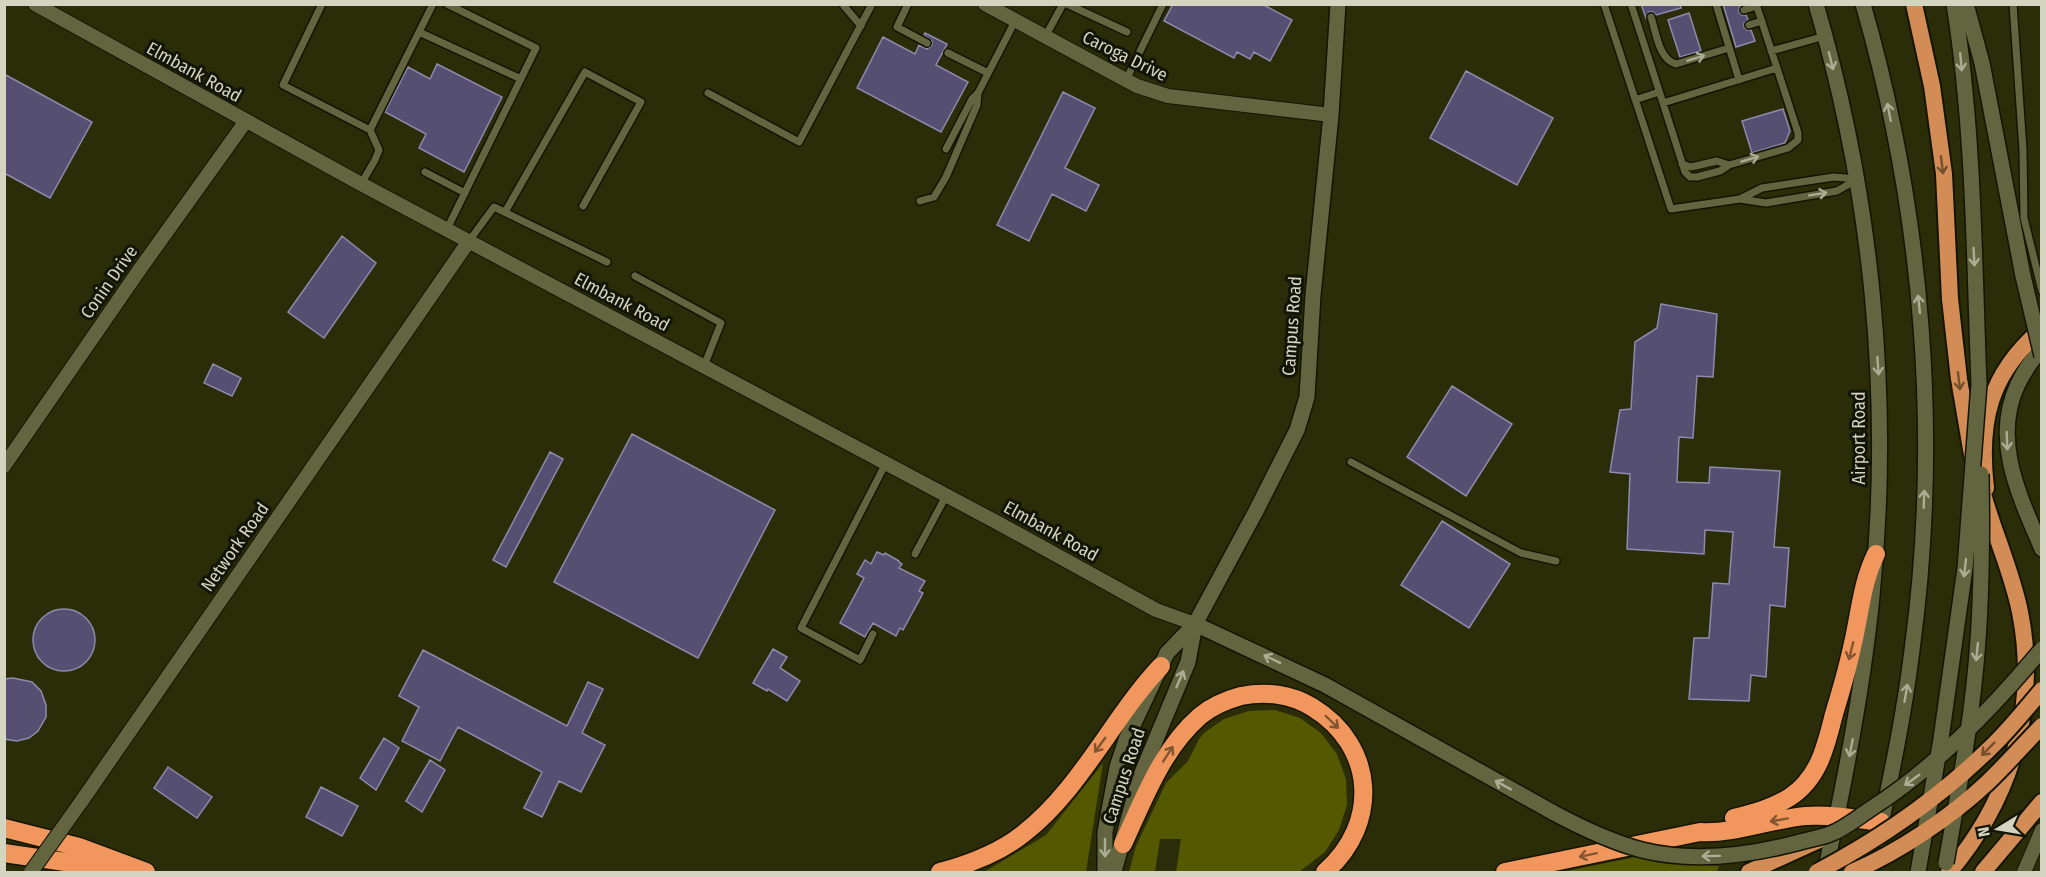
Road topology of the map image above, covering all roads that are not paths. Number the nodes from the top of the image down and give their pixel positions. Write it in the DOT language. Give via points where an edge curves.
graph roads {
  1 [pos="35,4"];
  2 [pos="322,4"];
  3 [pos="432,4"];
  4 [pos="447,4"];
  5 [pos="872,4"];
  6 [pos="908,4"];
  7 [pos="985,4"];
  8 [pos="1063,4"];
  9 [pos="1067,4"];
  10 [pos="1163,4"];
  11 [pos="1338,4"];
  12 [pos="1604,4"];
  13 [pos="1631,4"];
  14 [pos="1716,4"];
  15 [pos="1815,4"];
  16 [pos="1863,4"];
  17 [pos="1914,4"];
  18 [pos="1954,4"];
  19 [pos="1966,4"];
  20 [pos="2013,4"];
  21 [pos="1757,5"];
  22 [pos="844,6"];
  23 [pos="1744,10"];
  24 [pos="1651,17"];
  25 [pos="1015,21"];
  26 [pos="1762,21"];
  27 [pos="1749,25"];
  28 [pos="861,26"];
  29 [pos="419,32"];
  30 [pos="1127,32"];
  31 [pos="1656,33"];
  32 [pos="1825,36"];
  33 [pos="1045,37"];
  34 [pos="1642,38"];
  35 [pos="927,43"];
  36 [pos="1729,48"];
  37 [pos="1772,51"];
  38 [pos="948,53"];
  39 [pos="1777,68"];
  40 [pos="988,74"];
  41 [pos="521,78"];
  42 [pos="1125,80"];
  43 [pos="1739,80"];
  44 [pos="1659,92"];
  45 [pos="708,93"];
  46 [pos="978,93"];
  47 [pos="1635,100"];
  48 [pos="1663,103"];
  49 [pos="1331,115"];
  50 [pos="246,121"];
  51 [pos="959,124"];
  52 [pos="968,128"];
  53 [pos="370,130"];
  54 [pos="946,148"];
  55 [pos="425,172"];
  56 [pos="1857,179"];
  57 [pos="361,184"];
  58 [pos="465,194"];
  59 [pos="1740,199"];
  60 [pos="920,201"];
  61 [pos="583,206"];
  62 [pos="505,212"];
  63 [pos="447,229"];
  64 [pos="469,241"];
  65 [pos="607,262"];
  66 [pos="635,276"];
  67 [pos="2042,291"];
  68 [pos="2042,329"];
  69 [pos="2042,350"];
  70 [pos="2042,356"];
  71 [pos="704,366"];
  72 [pos="1979,384"];
  73 [pos="1351,462"];
  74 [pos="886,463"];
  75 [pos="4,466"];
  76 [pos="946,496"];
  77 [pos="1991,521"];
  78 [pos="2042,549"];
  79 [pos="915,554"];
  80 [pos="1876,554"];
  81 [pos="1556,561"];
  82 [pos="1195,624"];
  83 [pos="873,634"];
  84 [pos="2042,650"];
  85 [pos="1161,666"];
  86 [pos="2042,690"];
  87 [pos="2042,726"];
  88 [pos="2042,802"];
  89 [pos="1837,816"];
  90 [pos="1881,822"];
  91 [pos="4,828"];
  92 [pos="2042,830"];
  93 [pos="1700,832"];
  94 [pos="1831,834"];
  95 [pos="1123,844"];
  96 [pos="4,853"];
  97 [pos="1946,870"];
  98 [pos="31,873"];
  99 [pos="146,873"];
  100 [pos="940,873"];
  101 [pos="1105,873"];
  102 [pos="1114,873"];
  103 [pos="1325,873"];
  104 [pos="1505,873"];
  105 [pos="1749,873"];
  106 [pos="1817,873"];
  107 [pos="1826,873"];
  108 [pos="1852,873"];
  109 [pos="1871,873"];
  110 [pos="1918,873"];
  111 [pos="1983,873"];
  112 [pos="2024,873"];
  1 -- 50 [label="street, Elmbank Road"];
  2 -- 53 [label="lane" via="283,85"];
  3 -- 29 [label="lane"];
  4 -- 41 [label="lane" via="536,48"];
  5 -- 28 [label="lane"];
  6 -- 35 [label="lane" via="897,27"];
  7 -- 25 [label="street, Caroga Drive"];
  8 -- 33 [label="lane"];
  9 -- 30 [label="lane"];
  10 -- 42 [label="lane"];
  11 -- 49 [label="street, Campus Road"];
  12 -- 47 [label="lane"];
  13 -- 34 [label="lane"];
  14 -- 36 [label="lane" via="1723,16"];
  15 -- 32 [label="street, Airport Road"];
  90 -- 16 [label="street, one-way" via="1913,648 1922,545 1925,424 1920,316 1907,211 1885,89"];
  17 -- 77 [label="highway, one-way" via="1932,86 1944,174 1950,299 1959,380 1973,460"];
  18 -- 72 [label="street, one-way" via="1969,151"];
  19 -- 70 [label="street, bridge" via="1982,63"];
  20 -- 67 [label="lane" via="2025,218"];
  21 -- 23 [label="lane"];
  21 -- 26 [label="lane"];
  22 -- 28 [label="lane"];
  24 -- 31 [label="lane"];
  25 -- 33 [label="street, Caroga Drive"];
  25 -- 40 [label="lane"];
  26 -- 27 [label="lane"];
  26 -- 37 [label="lane"];
  28 -- 45 [label="lane" via="799,142"];
  29 -- 41 [label="lane"];
  29 -- 53 [label="lane"];
  31 -- 34 [label="lane"];
  31 -- 36 [label="lane, one-way" via="1664,57 1676,64"];
  32 -- 37 [label="lane"];
  32 -- 56 [label="street, Airport Road, one-way"];
  33 -- 42 [label="street, Caroga Drive"];
  34 -- 44 [label="lane"];
  36 -- 43 [label="lane"];
  37 -- 39 [label="lane"];
  38 -- 40 [label="lane"];
  39 -- 43 [label="lane"];
  48 -- 39 [label="lane, one-way" via="1685,172 1697,177 1720,171 1788,148 1798,140"];
  40 -- 46 [label="lane"];
  41 -- 58 [label="lane"];
  42 -- 49 [label="street, Caroga Drive" via="1168,96"];
  43 -- 48 [label="lane"];
  44 -- 47 [label="lane"];
  44 -- 48 [label="lane"];
  46 -- 51 [label="lane"];
  46 -- 52 [label="lane" via="979,101"];
  47 -- 59 [label="lane" via="1671,209"];
  49 -- 82 [label="street, Campus Road" via="1307,397 1293,437"];
  50 -- 57 [label="street, Elmbank Road"];
  50 -- 75 [label="street, Conin Drive"];
  51 -- 52 [label="lane"];
  51 -- 54 [label="lane"];
  52 -- 60 [label="lane" via="934,196"];
  53 -- 57 [label="lane" via="379,150"];
  55 -- 58 [label="lane"];
  56 -- 59 [label="lane" via="1834,177 1762,188"];
  59 -- 56 [label="lane, one-way" via="1766,203 1837,191"];
  56 -- 80 [label="street, Airport Road, one-way" via="1878,367"];
  57 -- 63 [label="street, Elmbank Road"];
  58 -- 63 [label="lane"];
  61 -- 62 [label="lane" via="641,102 585,72"];
  62 -- 64 [label="lane" via="494,207"];
  62 -- 65 [label="lane"];
  63 -- 64 [label="street, Elmbank Road"];
  64 -- 71 [label="street, Elmbank Road"];
  64 -- 98 [label="street, Network Road, bridge"];
  66 -- 71 [label="lane" via="721,323"];
  68 -- 77 [label="highway" via="2009,364 1990,403 1984,455"];
  69 -- 78 [label="street, one-way" via="2014,392 2006,434 2014,479"];
  71 -- 74 [label="street, Elmbank Road"];
  72 -- 97 [label="street, one-way, bridge" via="1982,522 1978,642"];
  72 -- 110 [label="street, one-way, bridge" via="1965,568"];
  73 -- 81 [label="lane" via="1521,553"];
  74 -- 76 [label="street, Elmbank Road"];
  74 -- 83 [label="lane" via="801,628 860,660"];
  76 -- 79 [label="lane"];
  76 -- 82 [label="street, Elmbank Road" via="1156,610"];
  77 -- 97 [label="highway" via="2020,611 2026,651 2026,700 2001,792 1964,855"];
  80 -- 89 [label="street, Airport Road, one-way" via="1861,692"];
  80 -- 93 [label="highway, one-way" via="1868,570 1853,644 1817,769 1790,797 1755,812 1714,822"];
  82 -- 85 [label="street, Campus Road" via="1167,653"];
  94 -- 82 [label="street, one-way, bridge" via="1755,852 1714,856 1660,854 1614,841 1577,826 1325,685"];
  95 -- 82 [label="street, Campus Road, one-way" via="1139,780 1188,662"];
  84 -- 94 [label="street, one-way, bridge" via="1950,748 1888,798"];
  85 -- 100 [label="highway, one-way" via="1038,821 980,859"];
  85 -- 101 [label="street, Campus Road, one-way" via="1117,767 1105,832"];
  86 -- 106 [label="highway, one-way, bridge" via="1988,751 1943,790 1870,843"];
  87 -- 108 [label="highway, bridge" via="1986,784 1943,818"];
  88 -- 111 [label="highway"];
  89 -- 90 [label="highway"];
  89 -- 93 [label="highway, one-way" via="1806,816 1716,833"];
  89 -- 107 [label="street, Airport Road"];
  90 -- 109 [label="street"];
  91 -- 99 [label="highway" via="79,847"];
  92 -- 112 [label="street"];
  93 -- 104 [label="highway, one-way"];
  94 -- 105 [label="highway, bridge"];
  95 -- 102 [label="street, Campus Road"];
  95 -- 103 [label="highway, one-way" via="1167,754 1199,717 1236,698 1276,694 1307,704 1327,717 1354,751 1360,766 1364,787 1360,822 1349,846"];
  96 -- 99 [label="highway"];
}
